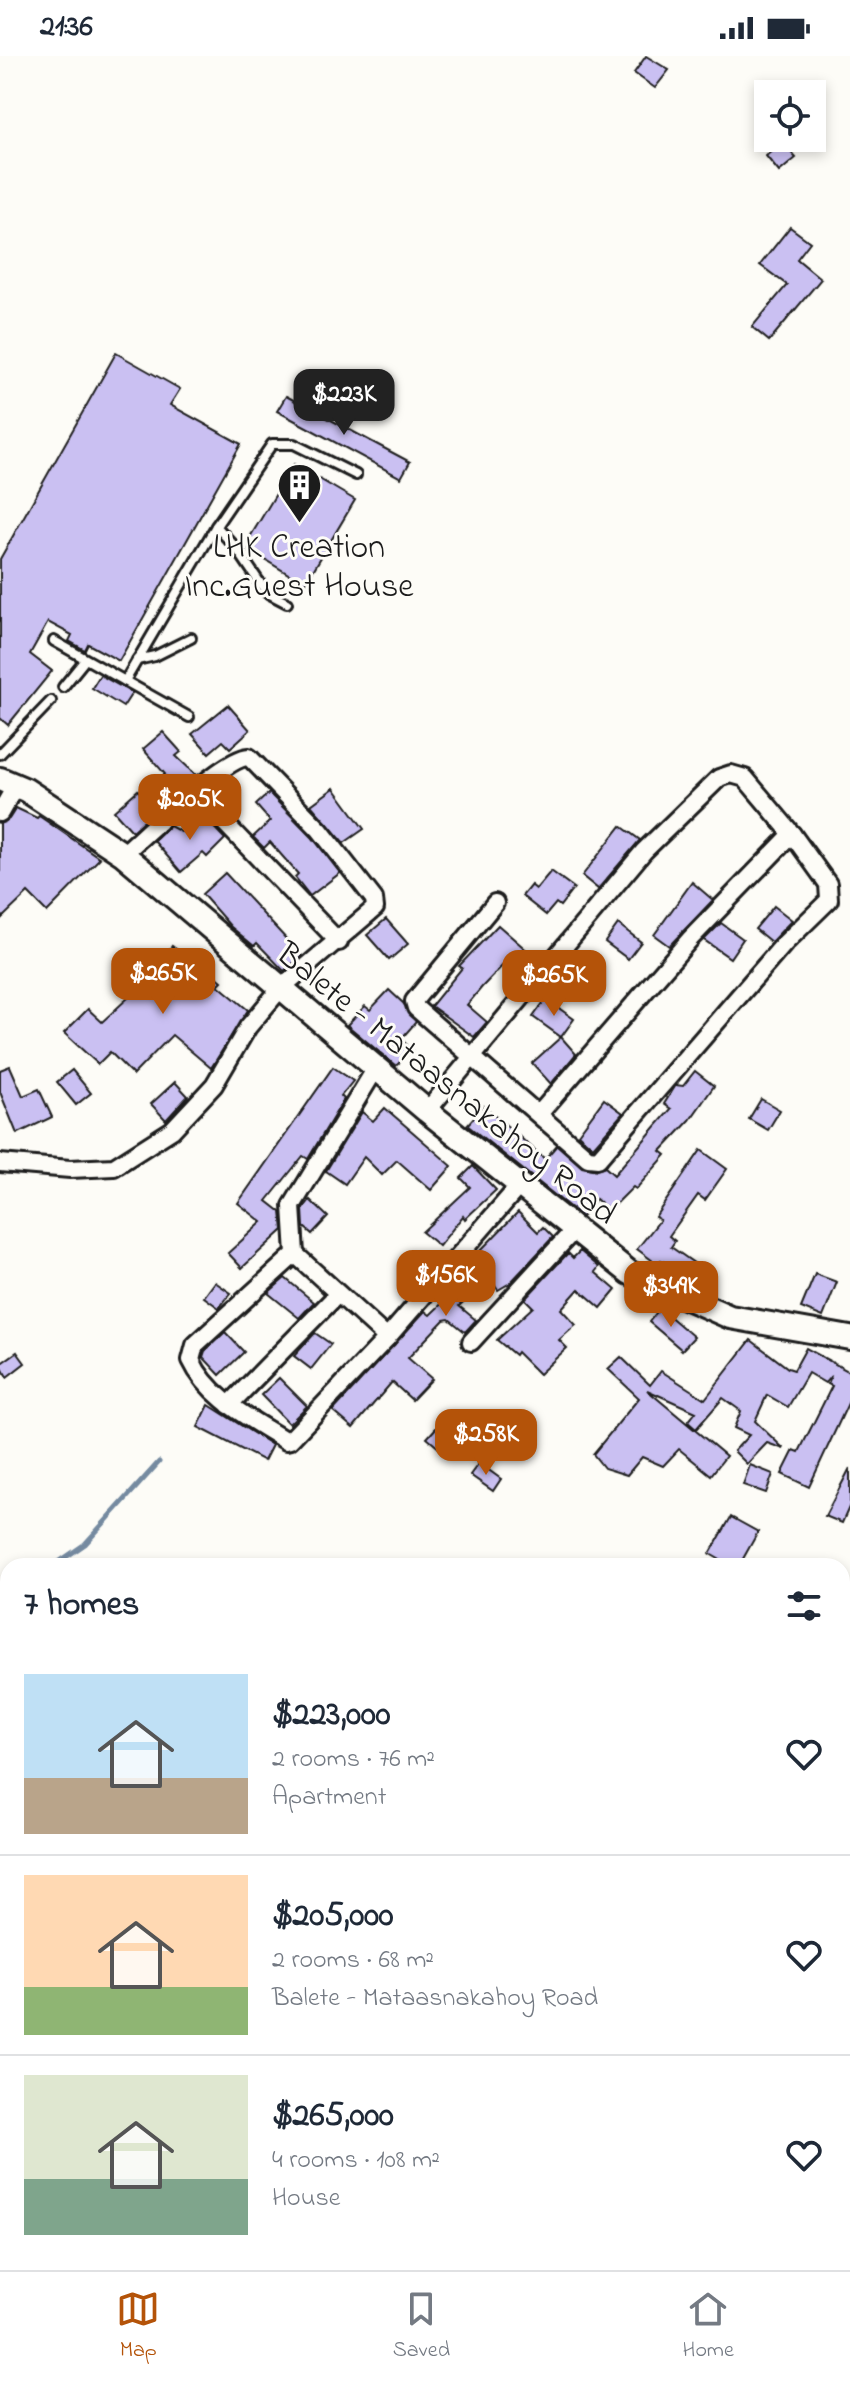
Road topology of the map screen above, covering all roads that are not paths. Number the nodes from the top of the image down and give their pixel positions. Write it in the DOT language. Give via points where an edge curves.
graph roads {
  1 [pos="356,475"];
  2 [pos="216,526"];
  3 [pos="287,603"];
  4 [pos="191,638"];
  5 [pos="54,641"];
  6 [pos="137,660"];
  7 [pos="84,661"];
  8 [pos="125,681"];
  9 [pos="63,687"];
  10 [pos="51,701"];
  11 [pos="189,717"];
  12 [pos="0,754"];
  13 [pos="8,782"];
  14 [pos="195,792"];
  15 [pos="0,813"];
  16 [pos="792,834"];
  17 [pos="123,854"];
  18 [pos="495,903"];
  19 [pos="339,942"];
  20 [pos="280,989"];
  21 [pos="470,1057"];
  22 [pos="376,1068"];
  23 [pos="427,1111"];
  24 [pos="539,1114"];
  25 [pos="0,1163"];
  26 [pos="519,1186"];
  27 [pos="574,1230"];
  28 [pos="295,1254"];
  29 [pos="338,1294"];
  30 [pos="387,1338"];
  31 [pos="850,1338"];
  32 [pos="471,1342"];
  33 [pos="229,1405"];
  1 -- 2 [label="lane" via="294,444 272,444"];
  2 -- 3 [label="lane" via="266,592"];
  2 -- 6 [label="lane"];
  4 -- 6 [label="lane"];
  5 -- 7 [label="lane"];
  6 -- 8 [label="lane"];
  7 -- 8 [label="lane"];
  7 -- 9 [label="lane"];
  8 -- 11 [label="lane"];
  10 -- 12 [label="lane"];
  13 -- 15 [label="street"];
  13 -- 17 [label="main road, Balete - Mataasnakahoy Road"];
  14 -- 17 [label="street"];
  14 -- 19 [label="street"];
  14 -- 19 [label="street" via="236,760 249,757 320,830 374,899 370,915"];
  16 -- 21 [label="street" via="745,778 719,778 644,851"];
  16 -- 24 [label="street" via="691,938"];
  16 -- 24 [label="street" via="828,884 829,900 785,943 598,1159 588,1158"];
  17 -- 20 [label="main road, Balete - Mataasnakahoy Road"];
  18 -- 21 [label="street" via="414,1001"];
  19 -- 20 [label="street"];
  20 -- 22 [label="main road, Balete - Mataasnakahoy Road"];
  20 -- 25 [label="street" via="195,1106 172,1130 114,1167"];
  21 -- 23 [label="street"];
  21 -- 24 [label="street"];
  22 -- 23 [label="main road, Balete - Mataasnakahoy Road"];
  22 -- 28 [label="street" via="292,1206"];
  23 -- 26 [label="main road, Balete - Mataasnakahoy Road"];
  26 -- 27 [label="main road, Balete - Mataasnakahoy Road"];
  26 -- 30 [label="street"];
  27 -- 31 [label="main road, Balete - Mataasnakahoy Road" via="630,1273 730,1317"];
  27 -- 32 [label="street"];
  28 -- 29 [label="street"];
  28 -- 33 [label="street" via="195,1345 191,1360 200,1379"];
  29 -- 30 [label="street"];
  29 -- 33 [label="street"];
  30 -- 33 [label="street" via="288,1441"];
}
